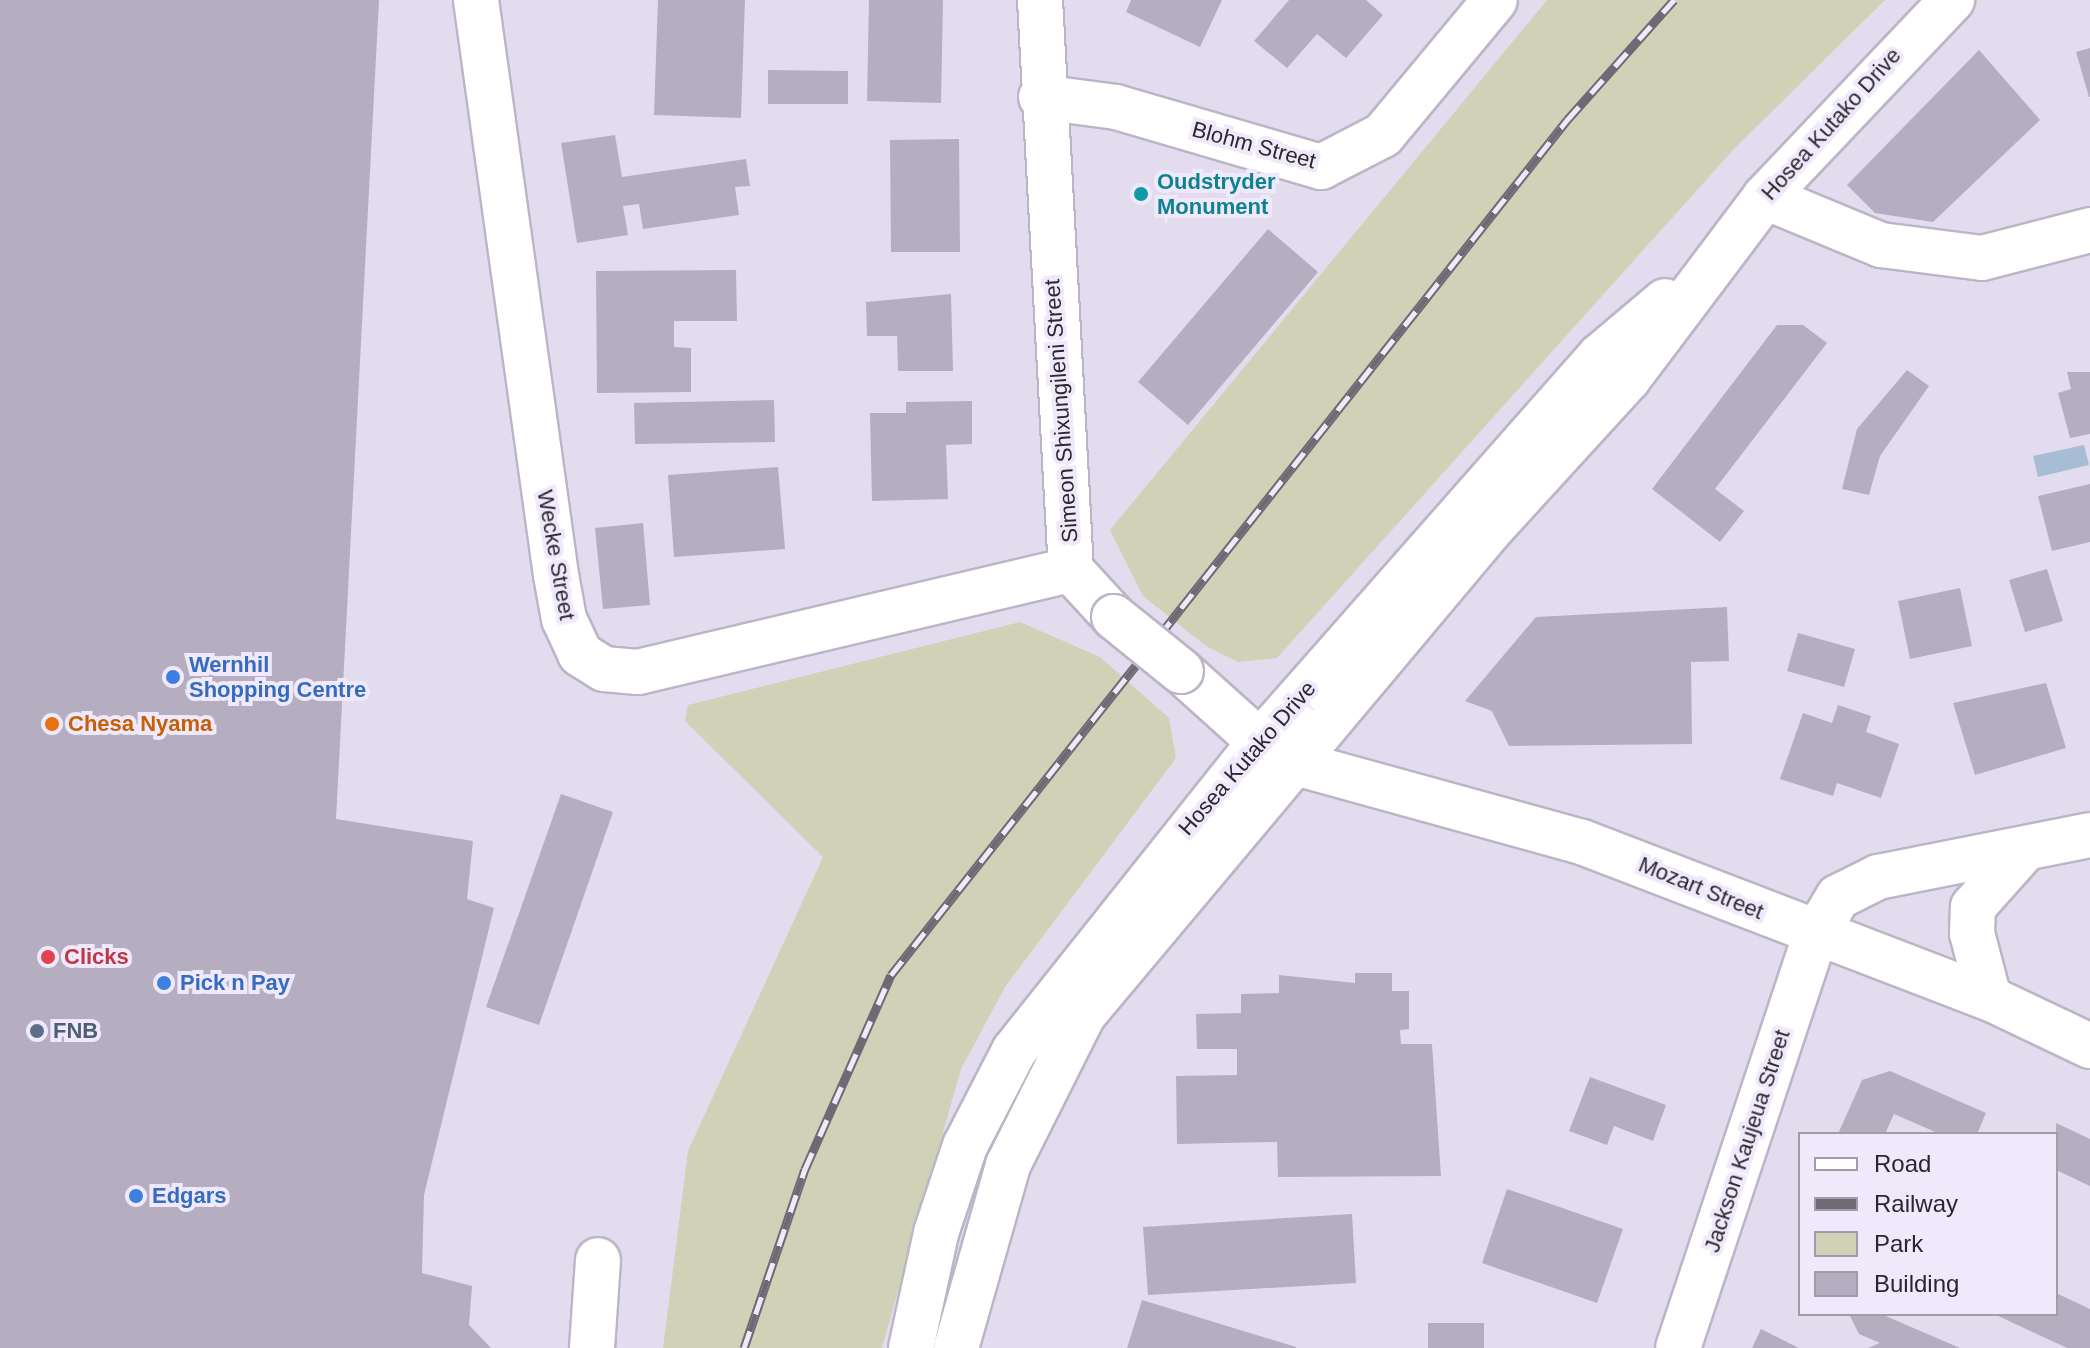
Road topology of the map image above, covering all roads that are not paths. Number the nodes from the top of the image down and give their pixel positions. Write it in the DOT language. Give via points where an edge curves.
graph roads {
  1 [pos="476,0"];
  2 [pos="1040,0"];
  3 [pos="1495,0"];
  4 [pos="1952,0"];
  5 [pos="1041,97"];
  6 [pos="1765,197"];
  7 [pos="2090,230"];
  8 [pos="1719,256"];
  9 [pos="1071,570"];
  10 [pos="1260,742"];
  11 [pos="1299,764"];
  12 [pos="2090,835"];
  13 [pos="2022,852"];
  14 [pos="1816,934"];
  15 [pos="1989,998"];
  16 [pos="2090,1046"];
  17 [pos="598,1260"];
  18 [pos="592,1348"];
  19 [pos="911,1348"];
  20 [pos="956,1348"];
  21 [pos="1678,1348"];
  1 -- 9 [label="street, Wecke Street" via="556,575 564,619 580,654 604,669 638,672"];
  2 -- 5 [label="street, Simeon Shixungileni Street"];
  3 -- 5 [label="street, Blohm Street" via="1383,135 1321,167 1116,107"];
  4 -- 6 [label="street, Hosea Kutako Drive"];
  5 -- 9 [label="street, Simeon Shixungileni Street"];
  6 -- 7 [label="street" via="1818,225 1881,245 1982,258"];
  6 -- 8 [label="street, Hosea Kutako Drive"];
  8 -- 10 [label="street, Hosea Kutako Drive" via="1600,356"];
  8 -- 11 [label="street, Hosea Kutako Drive" via="1628,379 1490,530"];
  9 -- 10 [label="street, Simeon Shixungileni Street, bridge" via="1114,617"];
  10 -- 11 [label="street, Simeon Shixungileni Street"];
  10 -- 19 [label="street, Hosea Kutako Drive" via="1014,1051 965,1146 936,1233"];
  11 -- 14 [label="street, Mozart Street" via="1582,842"];
  11 -- 20 [label="street, Hosea Kutako Drive" via="1083,1015 1008,1165"];
  12 -- 13 [label="street, Jackson Kaujeua Street"];
  13 -- 14 [label="street, Jackson Kaujeua Street" via="1878,877 1838,897"];
  13 -- 15 [label="street" via="1973,907"];
  14 -- 15 [label="street, Mozart Street"];
  14 -- 21 [label="street, Jackson Kaujeua Street"];
  15 -- 16 [label="street, Mozart Street"];
  17 -- 18 [label="street"];
}
